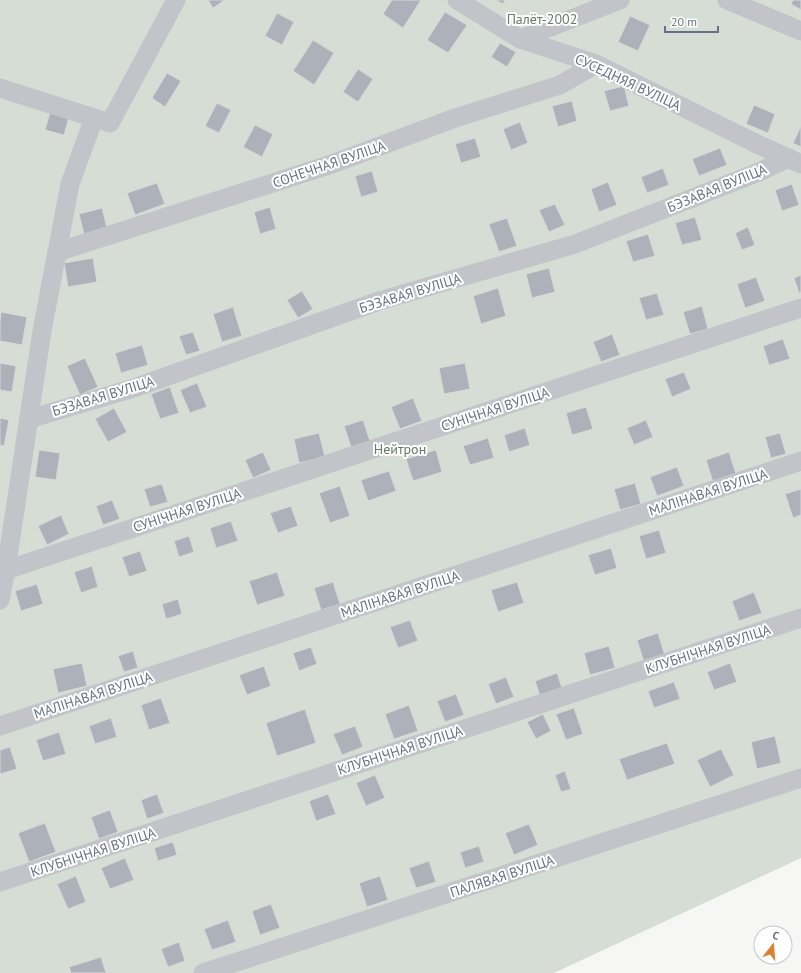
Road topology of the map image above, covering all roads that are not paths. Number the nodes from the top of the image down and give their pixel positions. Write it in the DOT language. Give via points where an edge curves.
graph roads {
  1 [pos="176,0"];
  2 [pos="457,0"];
  3 [pos="620,0"];
  4 [pos="727,0"];
  5 [pos="801,31"];
  6 [pos="520,39"];
  7 [pos="596,64"];
  8 [pos="0,88"];
  9 [pos="94,118"];
  10 [pos="795,161"];
  11 [pos="57,252"];
  12 [pos="801,308"];
  13 [pos="29,419"];
  14 [pos="801,462"];
  15 [pos="6,570"];
  16 [pos="0,600"];
  17 [pos="801,618"];
  18 [pos="0,726"];
  19 [pos="801,778"];
  20 [pos="0,882"];
  21 [pos="203,973"];
  1 -- 9 [label="street" via="110,123"];
  2 -- 6 [label="street, СУСЕДНЯЯ ВУЛІЦА"];
  3 -- 6 [label="street"];
  4 -- 5 [label="street"];
  6 -- 7 [label="street, СУСЕДНЯЯ ВУЛІЦА"];
  7 -- 10 [label="street, СУСЕДНЯЯ ВУЛІЦА"];
  7 -- 11 [label="street, СОНЕЧНАЯ ВУЛІЦА" via="560,85 455,118 332,164"];
  8 -- 9 [label="street"];
  9 -- 11 [label="street" via="70,184"];
  10 -- 13 [label="street, БЭЗАВАЯ ВУЛІЦА" via="759,172 576,244 379,301 134,388"];
  11 -- 13 [label="street"];
  12 -- 15 [label="street, СУНІЧНАЯ ВУЛІЦА"];
  13 -- 15 [label="street"];
  14 -- 18 [label="street, МАЛІНАВАЯ ВУЛІЦА"];
  15 -- 16 [label="street"];
  17 -- 20 [label="street, КЛУБНІЧНАЯ ВУЛІЦА"];
  19 -- 21 [label="street, ПАЛЯВАЯ ВУЛІЦА"];
}
